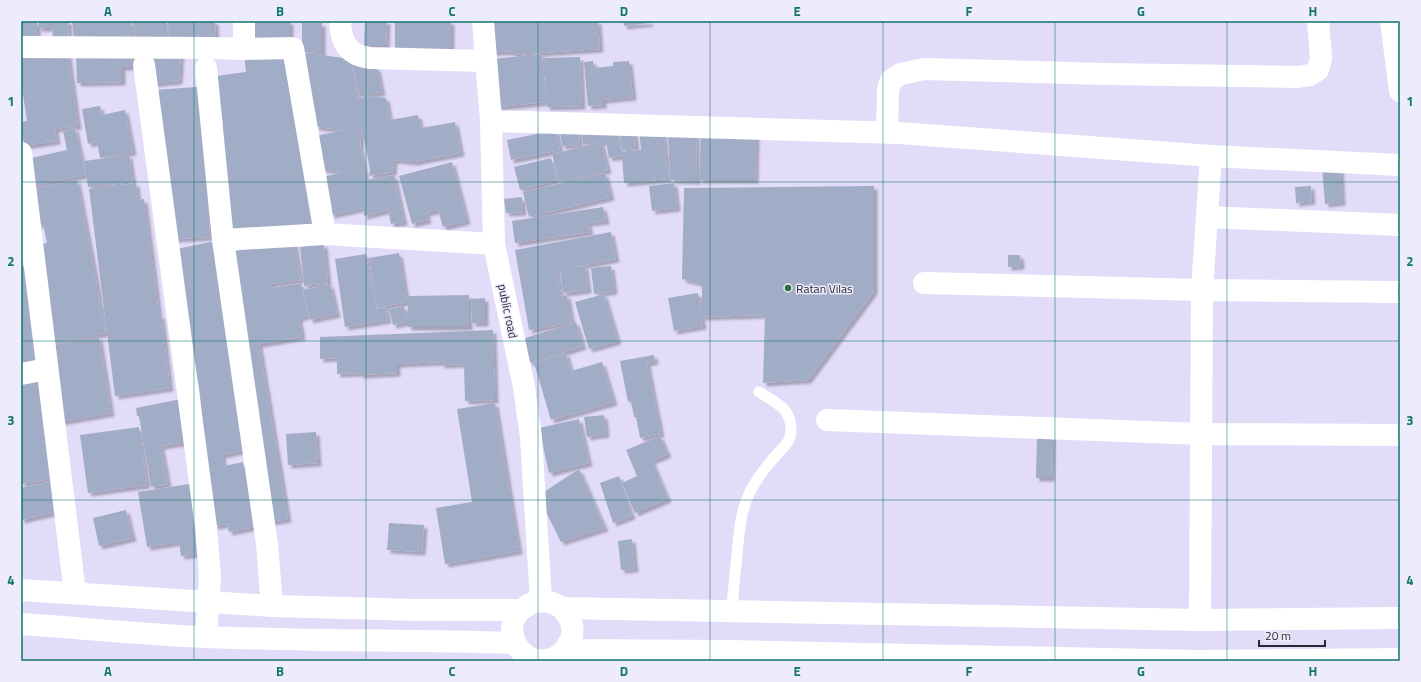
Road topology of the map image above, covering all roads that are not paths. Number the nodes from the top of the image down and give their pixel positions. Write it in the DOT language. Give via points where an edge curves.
graph roads {
  1 [pos="244,21"];
  2 [pos="340,21"];
  3 [pos="482,21"];
  4 [pos="1318,21"];
  5 [pos="1391,21"];
  6 [pos="21,47"];
  7 [pos="244,49"];
  8 [pos="486,61"];
  9 [pos="144,65"];
  10 [pos="206,68"];
  11 [pos="1400,91"];
  12 [pos="491,121"];
  13 [pos="887,133"];
  14 [pos="21,153"];
  15 [pos="1211,156"];
  16 [pos="1400,165"];
  17 [pos="1207,218"];
  18 [pos="1400,225"];
  19 [pos="325,234"];
  20 [pos="223,240"];
  21 [pos="494,244"];
  22 [pos="924,282"];
  23 [pos="1202,290"];
  24 [pos="1400,292"];
  25 [pos="47,369"];
  26 [pos="21,374"];
  27 [pos="759,392"];
  28 [pos="827,420"];
  29 [pos="1201,434"];
  30 [pos="1400,435"];
  31 [pos="21,590"];
  32 [pos="74,593"];
  33 [pos="542,601"];
  34 [pos="209,602"];
  35 [pos="272,606"];
  36 [pos="562,608"];
  37 [pos="521,610"];
  38 [pos="732,610"];
  39 [pos="1400,618"];
  40 [pos="1200,620"];
  41 [pos="21,624"];
  42 [pos="206,637"];
  43 [pos="565,650"];
  44 [pos="519,652"];
  45 [pos="1400,659"];
  46 [pos="544,661"];
  47 [pos="1199,661"];
  1 -- 7 [label="street"];
  2 -- 8 [label="street" via="344,42 349,51 358,57"];
  3 -- 8 [label="street, public road"];
  4 -- 13 [label="street" via="1322,58 1318,70 1298,77 966,70 924,70 901,74 891,80 888,90"];
  5 -- 11 [label="street"];
  6 -- 7 [label="street"];
  7 -- 19 [label="street" via="293,48"];
  8 -- 12 [label="street, public road"];
  9 -- 34 [label="street" via="206,526"];
  10 -- 20 [label="street"];
  12 -- 13 [label="street"];
  12 -- 21 [label="street, public road"];
  13 -- 15 [label="street"];
  14 -- 25 [label="street"];
  15 -- 16 [label="street"];
  15 -- 17 [label="street"];
  17 -- 18 [label="street"];
  17 -- 23 [label="street"];
  19 -- 20 [label="street"];
  19 -- 21 [label="street"];
  20 -- 35 [label="street" via="267,544"];
  21 -- 33 [label="street, public road" via="525,394 531,437"];
  22 -- 23 [label="street"];
  23 -- 24 [label="street"];
  23 -- 29 [label="street"];
  25 -- 26 [label="street"];
  25 -- 32 [label="street"];
  27 -- 38 [label="lane" via="781,406 788,414 791,434 787,444 772,460 750,493 743,511"];
  28 -- 29 [label="street"];
  29 -- 30 [label="street"];
  29 -- 40 [label="street"];
  31 -- 32 [label="street"];
  32 -- 34 [label="street"];
  33 -- 36 [label="street" via="552,602"];
  33 -- 37 [label="street"];
  34 -- 35 [label="street"];
  34 -- 42 [label="street"];
  35 -- 37 [label="street"];
  36 -- 38 [label="street"];
  36 -- 43 [label="street" via="571,621 572,636"];
  37 -- 44 [label="street" via="514,620 512,631"];
  38 -- 40 [label="street"];
  39 -- 40 [label="street"];
  41 -- 42 [label="street"];
  42 -- 44 [label="street"];
  43 -- 46 [label="street" via="556,658"];
  43 -- 47 [label="street"];
  44 -- 46 [label="street" via="535,660"];
  45 -- 47 [label="street"];
}
